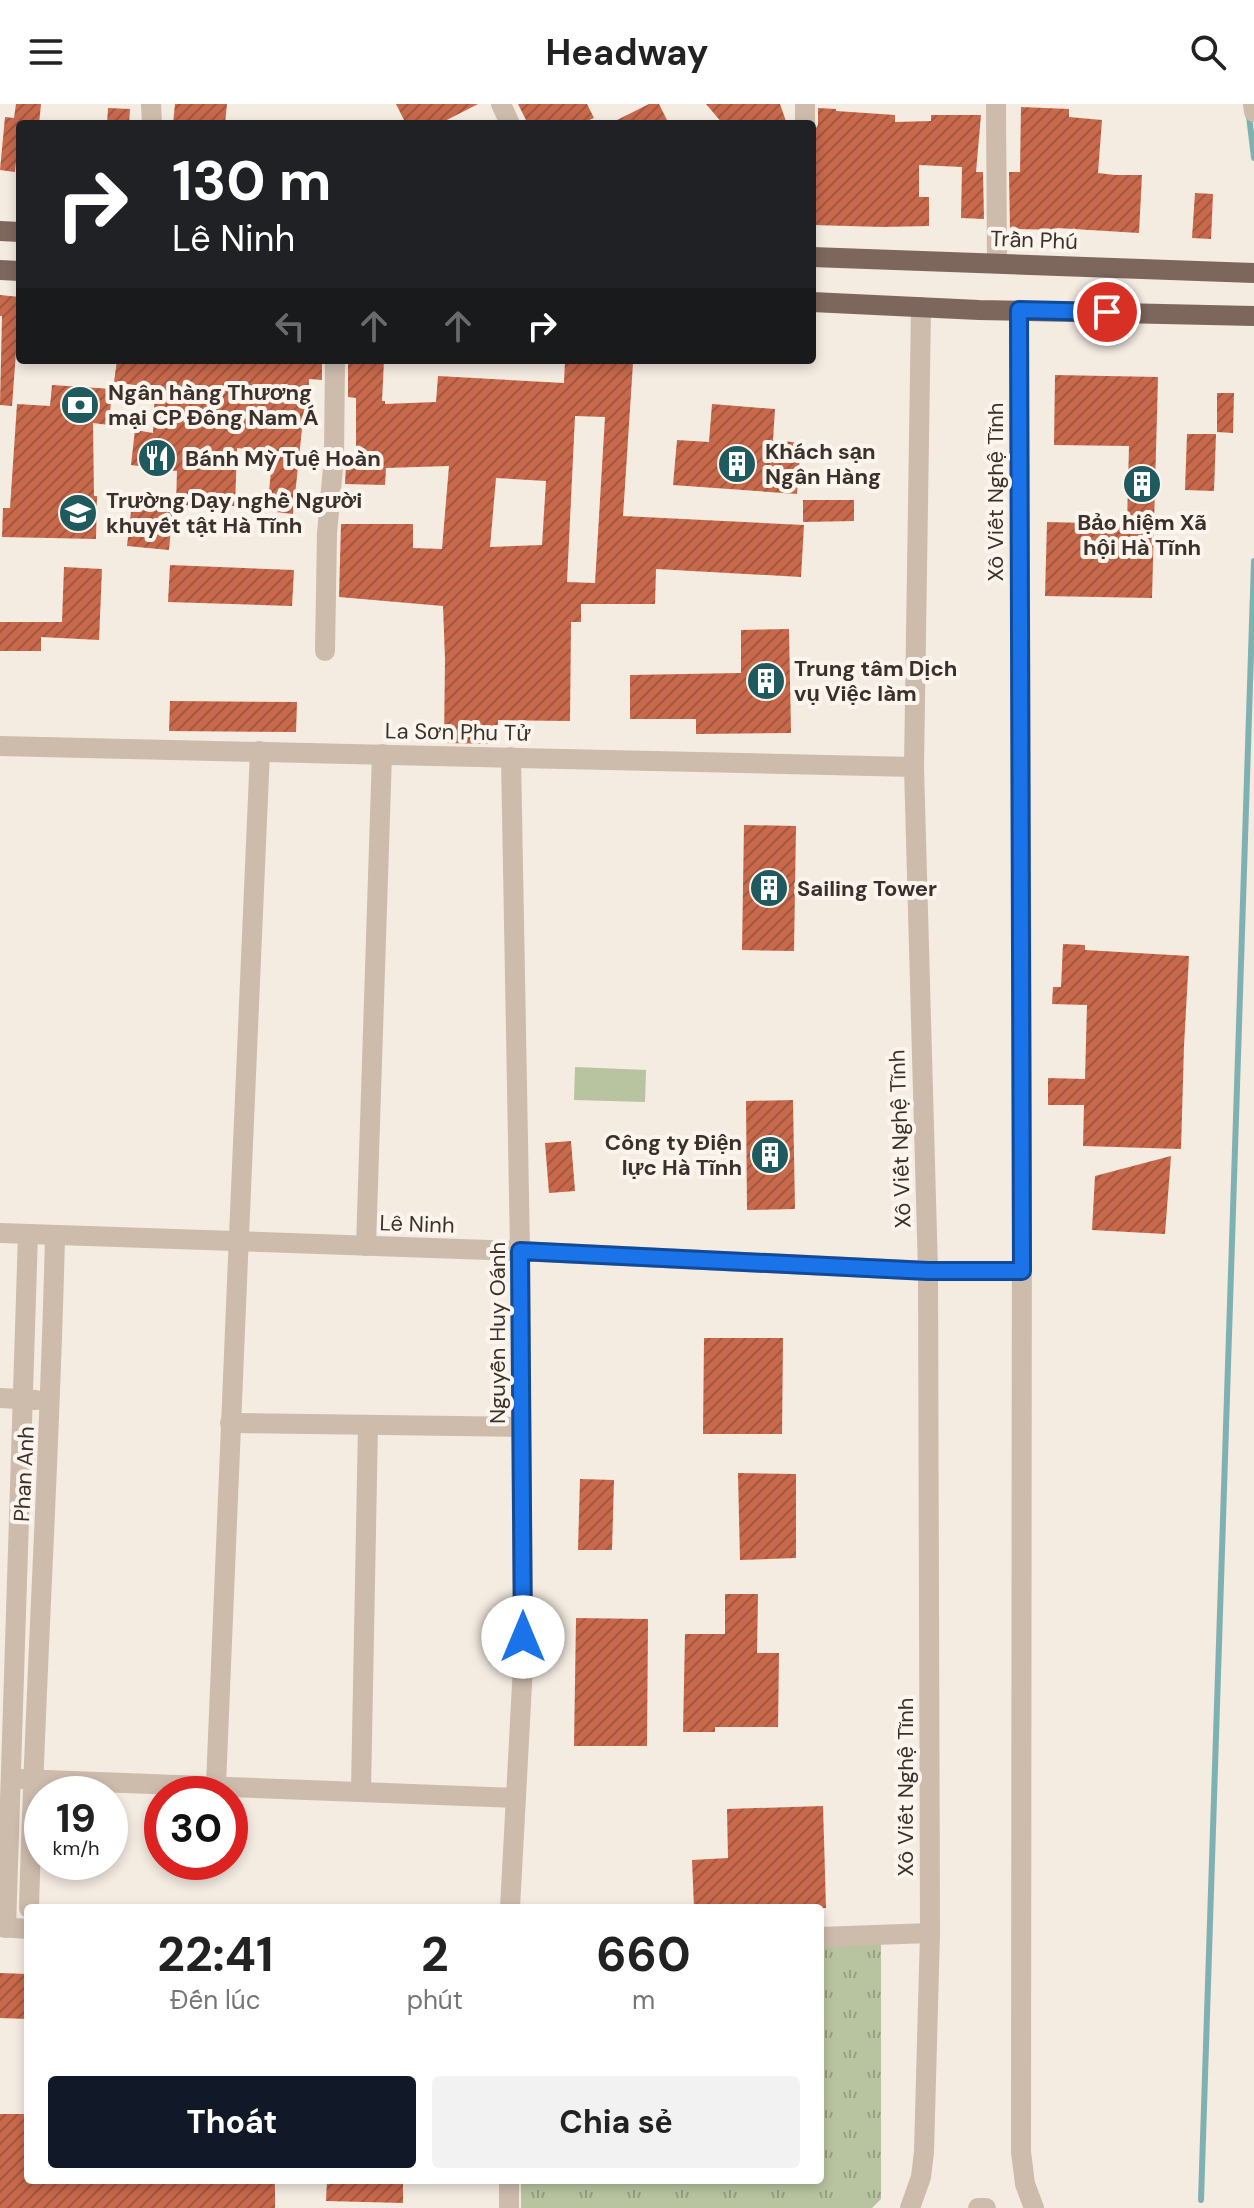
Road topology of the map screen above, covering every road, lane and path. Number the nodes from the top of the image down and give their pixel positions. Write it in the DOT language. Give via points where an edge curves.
graph roads {
  1 [pos="996,104"];
  2 [pos="1253,104"];
  3 [pos="1254,112"];
  4 [pos="816,257"];
  5 [pos="997,263"];
  6 [pos="1254,273"];
  7 [pos="816,302"];
  8 [pos="921,307"];
  9 [pos="1019,310"];
  10 [pos="1254,316"];
  11 [pos="335,364"];
  12 [pos="325,651"];
  13 [pos="0,746"];
  14 [pos="260,751"];
  15 [pos="382,754"];
  16 [pos="511,757"];
  17 [pos="914,767"];
  18 [pos="0,1233"];
  19 [pos="28,1234"];
  20 [pos="55,1235"];
  21 [pos="239,1241"];
  22 [pos="366,1246"];
  23 [pos="520,1251"];
  24 [pos="928,1271"];
  25 [pos="1022,1271"];
  26 [pos="0,1398"];
  27 [pos="23,1399"];
  28 [pos="51,1401"];
  29 [pos="230,1423"];
  30 [pos="368,1425"];
  31 [pos="521,1427"];
  32 [pos="32,1776"];
  33 [pos="216,1776"];
  34 [pos="5,1778"];
  35 [pos="248,1786"];
  36 [pos="361,1791"];
  37 [pos="516,1798"];
  38 [pos="30,1880"];
  39 [pos="29,1904"];
  40 [pos="510,1904"];
  41 [pos="3,1928"];
  42 [pos="24,1929"];
  43 [pos="930,1933"];
  44 [pos="824,1937"];
  45 [pos="509,2184"];
  46 [pos="509,2208"];
  47 [pos="910,2208"];
  48 [pos="978,2208"];
  49 [pos="986,2208"];
  50 [pos="1034,2208"];
  1 -- 5 [label="street"];
  2 -- 3 [label="street"];
  4 -- 5 [label="main road, Trần Phú"];
  5 -- 6 [label="main road, Trần Phú"];
  7 -- 8 [label="main road"];
  8 -- 9 [label="main road"];
  8 -- 17 [label="street, Xô Viết Nghệ Tĩnh"];
  9 -- 10 [label="main road"];
  9 -- 25 [label="street, Xô Viết Nghệ Tĩnh"];
  11 -- 12 [label="street"];
  13 -- 14 [label="street, La Sơn Phu Tử"];
  14 -- 15 [label="street, La Sơn Phu Tử"];
  14 -- 21 [label="street"];
  15 -- 16 [label="street, La Sơn Phu Tử"];
  15 -- 22 [label="street"];
  16 -- 17 [label="street, La Sơn Phu Tử"];
  16 -- 23 [label="street, Nguyễn Huy Oánh"];
  17 -- 24 [label="street, Xô Viết Nghệ Tĩnh"];
  18 -- 19 [label="street, Lê Ninh"];
  19 -- 20 [label="street, Lê Ninh"];
  19 -- 27 [label="street, Phan Anh"];
  20 -- 21 [label="street, Lê Ninh"];
  20 -- 28 [label="street, Phan Anh"];
  21 -- 22 [label="street, Lê Ninh"];
  21 -- 29 [label="street"];
  22 -- 23 [label="street, Lê Ninh"];
  23 -- 24 [label="street, Lê Ninh"];
  23 -- 31 [label="street, Nguyễn Huy Oánh"];
  24 -- 25 [label="street, Lê Ninh"];
  24 -- 43 [label="street, Xô Viết Nghệ Tĩnh"];
  25 -- 50 [label="street, Xô Viết Nghệ Tĩnh" via="1021,2152"];
  26 -- 27 [label="street"];
  27 -- 28 [label="street"];
  27 -- 34 [label="street, Phan Anh"];
  28 -- 32 [label="street, Phan Anh"];
  29 -- 30 [label="street"];
  29 -- 33 [label="street"];
  30 -- 31 [label="street"];
  30 -- 36 [label="street"];
  31 -- 37 [label="street, Nguyễn Huy Oánh" via="523,1666"];
  34 -- 41 [label="street, Phan Anh"];
  35 -- 36 [label="street"];
  36 -- 37 [label="street"];
  37 -- 40 [label="street, Nguyễn Huy Oánh"];
  38 -- 39 [label="street, Phan Anh"];
  41 -- 42 [label="street"];
  43 -- 44 [label="street"];
  43 -- 47 [label="street, Xô Viết Nghệ Tĩnh" via="924,2152"];
  45 -- 46 [label="street"];
  48 -- 49 [label="street"];
}
